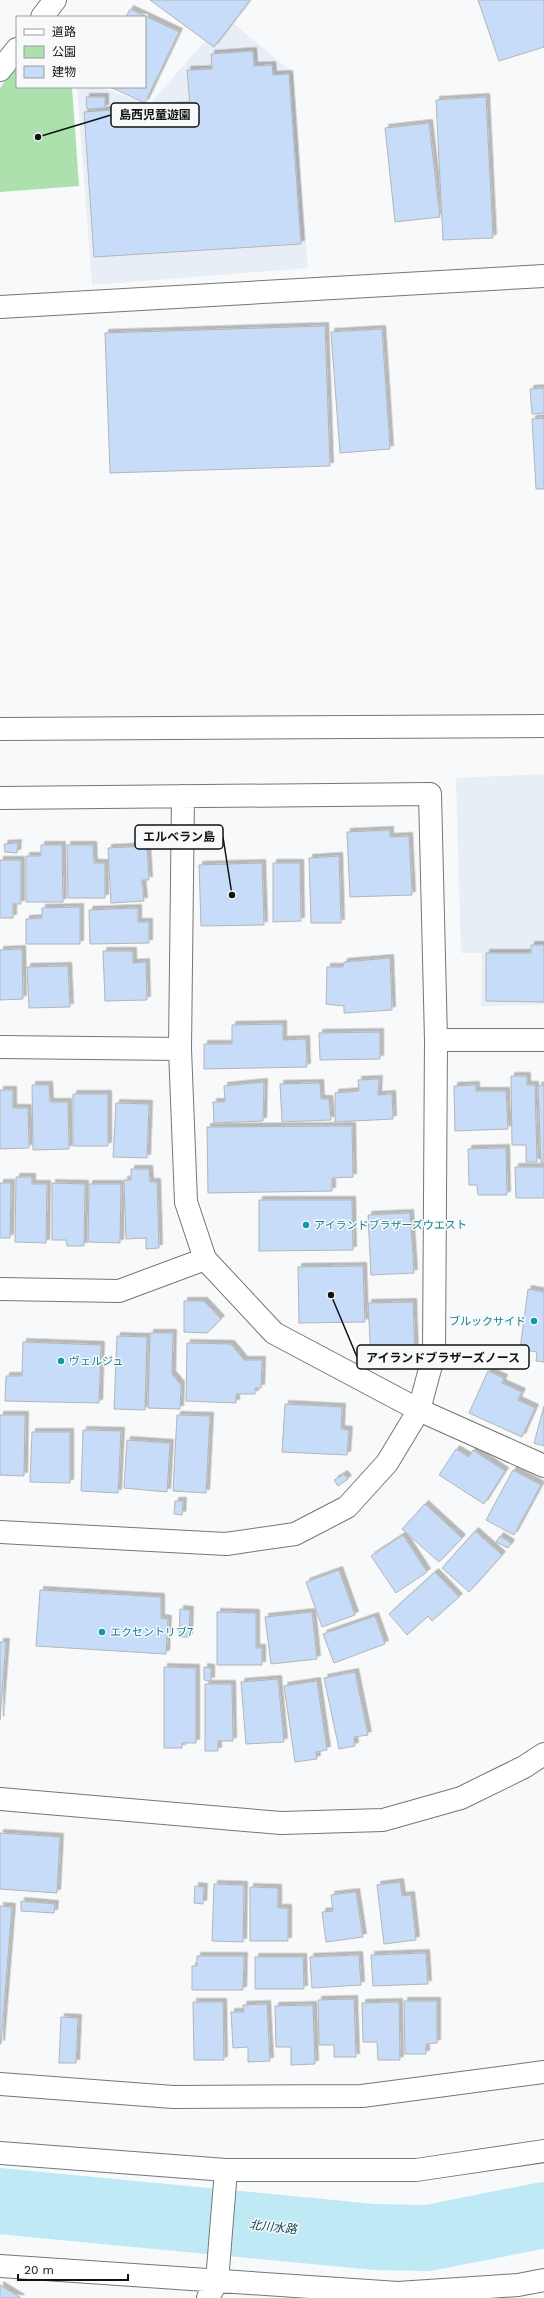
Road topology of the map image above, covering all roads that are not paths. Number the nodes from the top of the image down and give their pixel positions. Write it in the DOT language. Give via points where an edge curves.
graph roads {
  1 [pos="56,0"];
  2 [pos="43,16"];
  3 [pos="16,50"];
  4 [pos="0,70"];
  5 [pos="544,276"];
  6 [pos="0,307"];
  7 [pos="544,726"];
  8 [pos="0,729"];
  9 [pos="183,796"];
  10 [pos="0,798"];
  11 [pos="436,1040"];
  12 [pos="544,1040"];
  13 [pos="0,1048"];
  14 [pos="180,1049"];
  15 [pos="205,1259"];
  16 [pos="0,1289"];
  17 [pos="419,1410"];
  18 [pos="544,1466"];
  19 [pos="0,1532"];
  20 [pos="544,1754"];
  21 [pos="0,1799"];
  22 [pos="544,2072"];
  23 [pos="0,2084"];
  24 [pos="544,2151"];
  25 [pos="0,2153"];
  26 [pos="226,2170"];
  27 [pos="0,2266"];
  28 [pos="544,2280"];
  29 [pos="213,2290"];
  1 -- 2 [label="street"];
  3 -- 4 [label="street"];
  5 -- 6 [label="street"];
  7 -- 8 [label="street"];
  9 -- 10 [label="street"];
  9 -- 11 [label="street" via="430,794"];
  9 -- 14 [label="street"];
  11 -- 12 [label="street"];
  11 -- 17 [label="street" via="434,1354"];
  13 -- 14 [label="street"];
  14 -- 15 [label="street" via="186,1202"];
  15 -- 16 [label="street" via="119,1290"];
  15 -- 17 [label="street" via="274,1333"];
  17 -- 18 [label="street"];
  17 -- 19 [label="street" via="387,1463 347,1507 295,1534 226,1544"];
  20 -- 21 [label="street" via="524,1767 461,1798 383,1820 281,1823"];
  22 -- 23 [label="street" via="362,2096 173,2097"];
  24 -- 26 [label="street" via="416,2170"];
  25 -- 26 [label="street"];
  26 -- 29 [label="street"];
  27 -- 29 [label="street"];
  28 -- 29 [label="street" via="518,2285 398,2292"];
}
